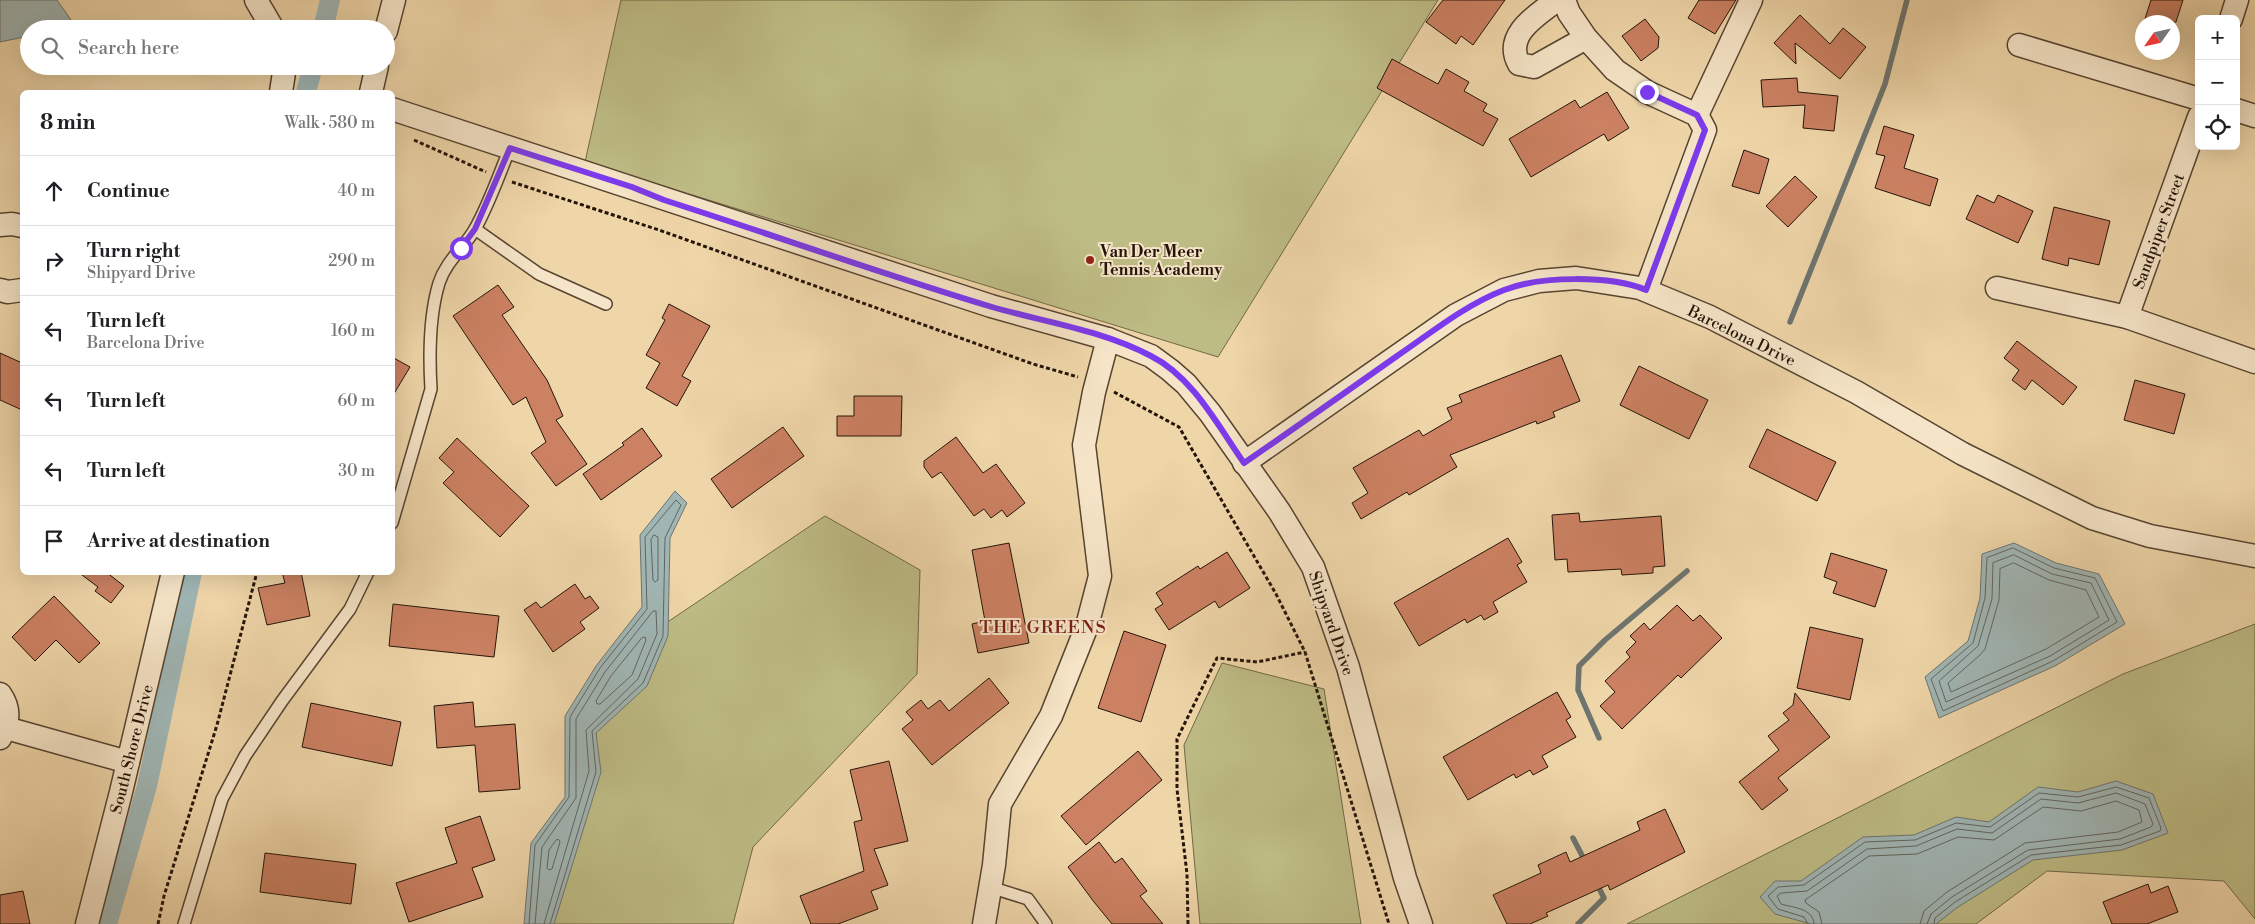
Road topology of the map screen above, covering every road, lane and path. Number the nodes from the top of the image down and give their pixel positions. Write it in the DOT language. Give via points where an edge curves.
graph roads {
  1 [pos="256,0"];
  2 [pos="394,0"];
  3 [pos="1558,0"];
  4 [pos="1564,0"];
  5 [pos="1751,0"];
  6 [pos="2236,0"];
  7 [pos="2232,15"];
  8 [pos="268,20"];
  9 [pos="389,20"];
  10 [pos="1586,38"];
  11 [pos="2019,45"];
  12 [pos="284,75"];
  13 [pos="375,75"];
  14 [pos="281,90"];
  15 [pos="371,90"];
  16 [pos="2195,98"];
  17 [pos="395,110"];
  18 [pos="2240,111"];
  19 [pos="1697,115"];
  20 [pos="2255,116"];
  21 [pos="2195,128"];
  22 [pos="410,138"];
  23 [pos="510,148"];
  24 [pos="498,177"];
  25 [pos="0,225"];
  26 [pos="20,226"];
  27 [pos="475,229"];
  28 [pos="1997,288"];
  29 [pos="0,290"];
  30 [pos="20,290"];
  31 [pos="1646,290"];
  32 [pos="606,304"];
  33 [pos="2127,317"];
  34 [pos="1108,339"];
  35 [pos="2255,362"];
  36 [pos="1096,383"];
  37 [pos="1244,463"];
  38 [pos="395,513"];
  39 [pos="2255,556"];
  40 [pos="173,575"];
  41 [pos="256,575"];
  42 [pos="367,575"];
  43 [pos="1305,652"];
  44 [pos="0,694"];
  45 [pos="3,733"];
  46 [pos="128,762"];
  47 [pos="990,888"];
  48 [pos="87,924"];
  49 [pos="158,924"];
  50 [pos="184,924"];
  51 [pos="984,924"];
  52 [pos="1046,924"];
  53 [pos="1188,924"];
  54 [pos="1389,924"];
  55 [pos="1421,924"];
  1 -- 8 [label="street"];
  2 -- 9 [label="street"];
  3 -- 10 [label="street" via="1535,17 1515,42 1514,54 1520,64 1534,67"];
  4 -- 10 [label="street"];
  5 -- 19 [label="street"];
  6 -- 7 [label="street"];
  10 -- 19 [label="street" via="1615,70 1647,92"];
  11 -- 16 [label="street"];
  12 -- 14 [label="street"];
  13 -- 15 [label="street"];
  17 -- 23 [label="street, Shipyard Drive"];
  18 -- 20 [label="street"];
  19 -- 31 [label="street" via="1705,130"];
  21 -- 33 [label="street, Sandpiper Street"];
  22 -- 24 [label="path"];
  23 -- 24 [label="lane"];
  23 -- 34 [label="street, Shipyard Drive" via="991,306"];
  24 -- 27 [label="lane"];
  24 -- 36 [label="path" via="658,230 1033,364"];
  25 -- 26 [label="street"];
  27 -- 32 [label="lane" via="539,274"];
  27 -- 38 [label="lane" via="449,262 440,282 433,309 431,389"];
  28 -- 33 [label="street"];
  29 -- 30 [label="street"];
  31 -- 37 [label="street, Barcelona Drive" via="1576,278 1539,281 1504,290 1456,315"];
  31 -- 39 [label="street, Barcelona Drive" via="1710,316 1856,392 1963,454 2092,518 2150,536"];
  33 -- 35 [label="street"];
  34 -- 36 [label="street"];
  34 -- 37 [label="street, Shipyard Drive" via="1151,356 1186,384"];
  36 -- 43 [label="path" via="1179,427 1276,594"];
  36 -- 47 [label="street" via="1084,445 1100,576 1087,626 1052,716 1000,804"];
  37 -- 55 [label="street, Shipyard Drive" via="1313,567 1348,668 1405,878"];
  40 -- 46 [label="street, South Shore Drive"];
  41 -- 49 [label="path" via="217,725"];
  42 -- 50 [label="lane" via="350,609 250,748 222,799"];
  43 -- 53 [label="path" via="1257,662 1217,658 1177,739 1176,790 1187,874"];
  43 -- 54 [label="path"];
  44 -- 45 [label="street" via="8,713"];
  45 -- 46 [label="street"];
  46 -- 48 [label="street, South Shore Drive"];
  47 -- 51 [label="street"];
  47 -- 52 [label="lane" via="1028,899"];
}
